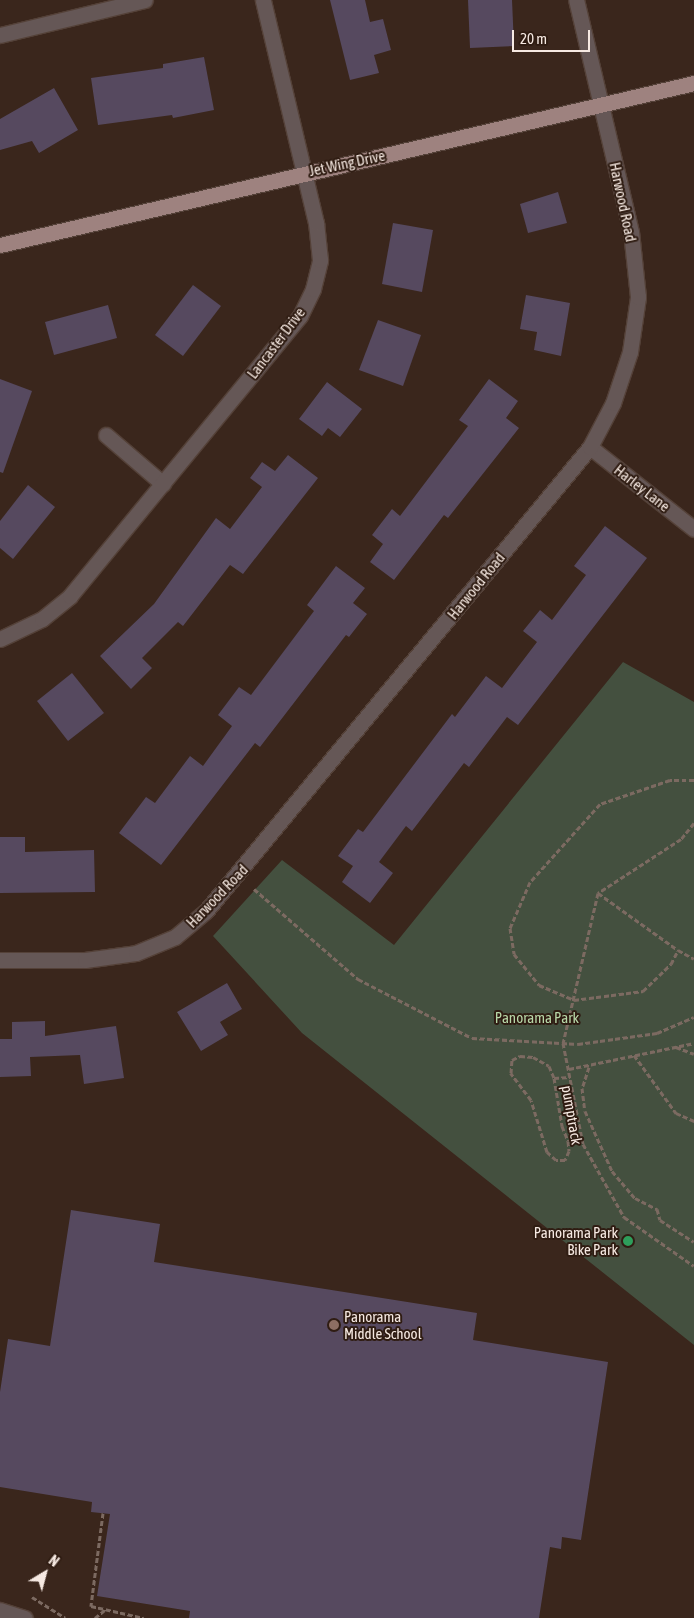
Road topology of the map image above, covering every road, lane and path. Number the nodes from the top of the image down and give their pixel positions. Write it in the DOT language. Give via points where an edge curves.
graph roads {
  1 [pos="145,0"];
  2 [pos="263,0"];
  3 [pos="576,0"];
  4 [pos="0,35"];
  5 [pos="694,83"];
  6 [pos="602,107"];
  7 [pos="303,172"];
  8 [pos="0,245"];
  9 [pos="106,435"];
  10 [pos="590,447"];
  11 [pos="162,484"];
  12 [pos="694,529"];
  13 [pos="0,639"];
  14 [pos="694,780"];
  15 [pos="694,822"];
  16 [pos="254,889"];
  17 [pos="598,893"];
  18 [pos="678,950"];
  19 [pos="0,960"];
  20 [pos="694,960"];
  21 [pos="574,1000"];
  22 [pos="694,1017"];
  23 [pos="563,1043"];
  24 [pos="694,1043"];
  25 [pos="676,1048"];
  26 [pos="694,1054"];
  27 [pos="634,1056"];
  28 [pos="589,1067"];
  29 [pos="568,1069"];
  30 [pos="570,1077"];
  31 [pos="554,1078"];
  32 [pos="694,1121"];
  33 [pos="694,1242"];
  34 [pos="694,1266"];
  35 [pos="103,1513"];
  36 [pos="106,1609"];
  37 [pos="0,1610"];
  38 [pos="25,1618"];
  39 [pos="95,1618"];
  40 [pos="144,1618"];
  1 -- 4 [label="street"];
  2 -- 7 [label="street, Lancaster Drive"];
  3 -- 6 [label="street, Harwood Road"];
  5 -- 6 [label="main road, Jet Wing Drive"];
  6 -- 7 [label="main road, Jet Wing Drive"];
  6 -- 10 [label="street, Harwood Road" via="631,232 638,297 630,352 613,403"];
  7 -- 8 [label="main road, Jet Wing Drive"];
  7 -- 11 [label="street, Lancaster Drive" via="316,223 320,260 313,289 300,316"];
  9 -- 11 [label="street"];
  10 -- 12 [label="street, Harley Lane"];
  10 -- 19 [label="street, Harwood Road" via="206,911 175,937 136,953 85,960"];
  11 -- 13 [label="street, Lancaster Drive" via="70,596 42,619"];
  14 -- 21 [label="path" via="670,780 600,804 530,882 510,928 514,954 539,985"];
  15 -- 17 [label="path" via="681,839"];
  16 -- 23 [label="path" via="358,979 472,1038"];
  17 -- 18 [label="path"];
  17 -- 21 [label="path"];
  18 -- 20 [label="path"];
  18 -- 21 [label="path" via="670,964 643,991"];
  21 -- 23 [label="path"];
  22 -- 23 [label="path" via="657,1033"];
  23 -- 29 [label="path"];
  24 -- 25 [label="path"];
  25 -- 26 [label="path"];
  25 -- 27 [label="path"];
  27 -- 28 [label="path"];
  27 -- 32 [label="path" via="676,1113"];
  28 -- 29 [label="path"];
  28 -- 33 [label="path" via="582,1088 586,1111 612,1171 635,1198 657,1209 660,1220"];
  29 -- 30 [label="path"];
  30 -- 31 [label="path, pumptrack"];
  30 -- 34 [label="path" via="583,1144 624,1216"];
  31 -- 31 [label="path, pumptrack" via="549,1066 533,1057 520,1056 512,1060 511,1073 531,1100 548,1152 556,1160 565,1160 568,1141 562,1126"];
  35 -- 36 [label="path" via="91,1606"];
  36 -- 39 [label="path"];
  36 -- 40 [label="path"];
  37 -- 38 [label="street"];
}
